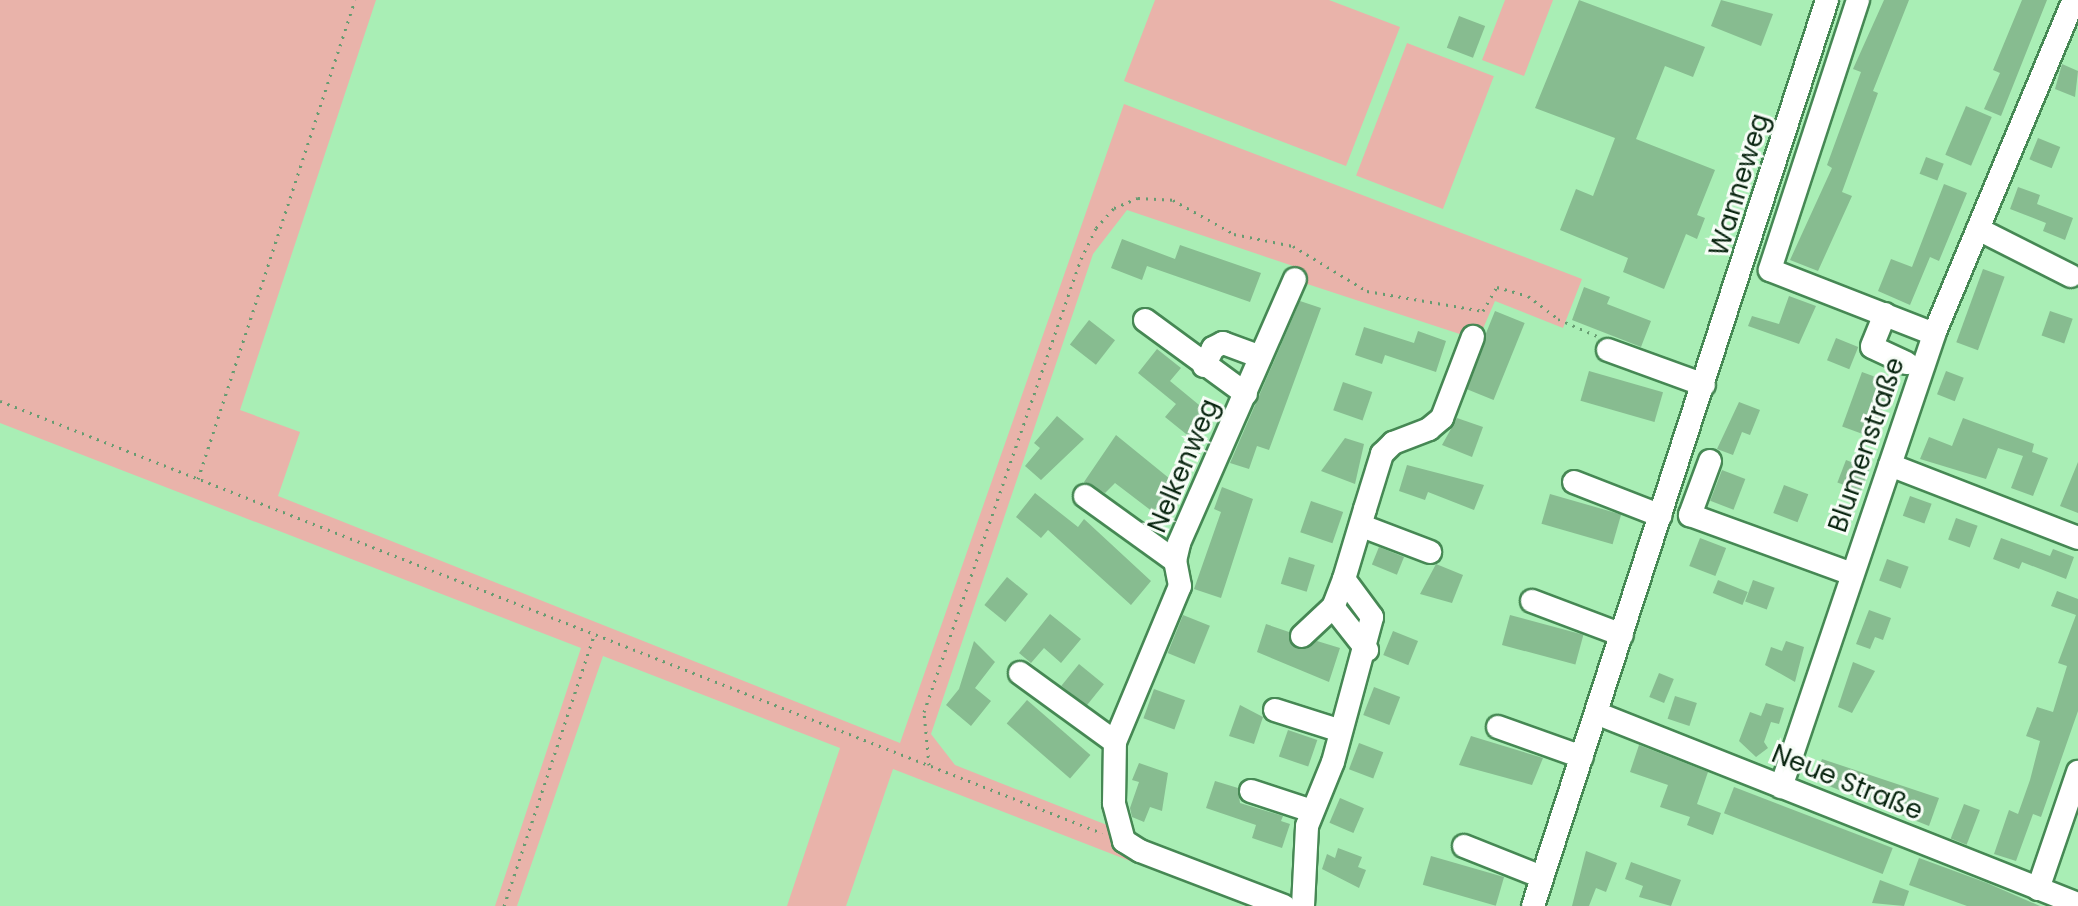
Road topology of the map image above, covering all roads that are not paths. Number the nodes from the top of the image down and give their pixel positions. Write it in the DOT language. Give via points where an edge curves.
graph roads {
  1 [pos="1827,0"];
  2 [pos="1858,0"];
  3 [pos="2074,8"];
  4 [pos="1978,229"];
  5 [pos="2071,276"];
  6 [pos="1295,279"];
  7 [pos="1885,314"];
  8 [pos="1145,320"];
  9 [pos="1934,334"];
  10 [pos="1473,337"];
  11 [pos="1608,350"];
  12 [pos="1261,357"];
  13 [pos="1906,363"];
  14 [pos="1204,366"];
  15 [pos="1704,385"];
  16 [pos="1246,394"];
  17 [pos="1710,461"];
  18 [pos="1890,465"];
  19 [pos="1574,482"];
  20 [pos="1085,496"];
  21 [pos="1661,516"];
  22 [pos="1362,526"];
  23 [pos="2078,538"];
  24 [pos="1430,552"];
  25 [pos="1175,561"];
  26 [pos="1852,574"];
  27 [pos="1344,579"];
  28 [pos="1532,601"];
  29 [pos="1333,607"];
  30 [pos="1622,635"];
  31 [pos="1302,636"];
  32 [pos="1367,650"];
  33 [pos="1020,673"];
  34 [pos="1275,710"];
  35 [pos="1596,713"];
  36 [pos="1498,727"];
  37 [pos="1338,730"];
  38 [pos="1115,742"];
  39 [pos="1582,757"];
  40 [pos="2078,772"];
  41 [pos="1781,787"];
  42 [pos="1251,791"];
  43 [pos="1312,811"];
  44 [pos="1464,846"];
  45 [pos="1542,877"];
  46 [pos="2038,889"];
  47 [pos="2078,904"];
  48 [pos="1283,906"];
  49 [pos="1303,906"];
  50 [pos="1533,906"];
  1 -- 15 [label="street, Wanneweg"];
  2 -- 7 [label="street, Blumenstraße" via="1770,270"];
  3 -- 4 [label="street, Blumenstraße"];
  4 -- 5 [label="street"];
  4 -- 9 [label="street, Blumenstraße"];
  6 -- 12 [label="street, Nelkenweg"];
  7 -- 9 [label="street, Blumenstraße"];
  7 -- 13 [label="street" via="1872,347"];
  8 -- 14 [label="street, Nelkenweg"];
  9 -- 18 [label="street, Blumenstraße"];
  10 -- 22 [label="street" via="1442,418 1382,454"];
  11 -- 15 [label="street"];
  12 -- 14 [label="street, Nelkenweg" via="1223,343 1213,348"];
  12 -- 16 [label="street, Nelkenweg"];
  14 -- 16 [label="street, Nelkenweg"];
  15 -- 21 [label="street, Wanneweg"];
  16 -- 25 [label="street, Nelkenweg"];
  17 -- 26 [label="street, Blumenstraße" via="1690,515"];
  18 -- 23 [label="street"];
  18 -- 26 [label="street, Blumenstraße"];
  19 -- 21 [label="street"];
  20 -- 25 [label="street, Nelkenweg"];
  21 -- 30 [label="street, Wanneweg"];
  22 -- 24 [label="street"];
  22 -- 27 [label="street"];
  25 -- 38 [label="street, Nelkenweg" via="1180,586"];
  26 -- 41 [label="street, Blumenstraße"];
  27 -- 29 [label="street"];
  27 -- 32 [label="street" via="1372,617"];
  28 -- 30 [label="street"];
  29 -- 31 [label="street"];
  29 -- 32 [label="street"];
  30 -- 35 [label="street, Wanneweg"];
  32 -- 37 [label="street"];
  33 -- 38 [label="street"];
  34 -- 37 [label="street"];
  35 -- 39 [label="street, Wanneweg"];
  35 -- 41 [label="street, Neue Straße"];
  36 -- 39 [label="street"];
  37 -- 43 [label="street" via="1333,762"];
  38 -- 48 [label="street, Nelkenweg" via="1114,803 1124,841"];
  39 -- 45 [label="street, Wanneweg"];
  40 -- 46 [label="street"];
  41 -- 46 [label="street, Neue Straße"];
  42 -- 43 [label="street"];
  43 -- 49 [label="street" via="1305,839"];
  44 -- 45 [label="street"];
  45 -- 50 [label="street, Wanneweg"];
  46 -- 47 [label="street, Neue Straße"];
}
